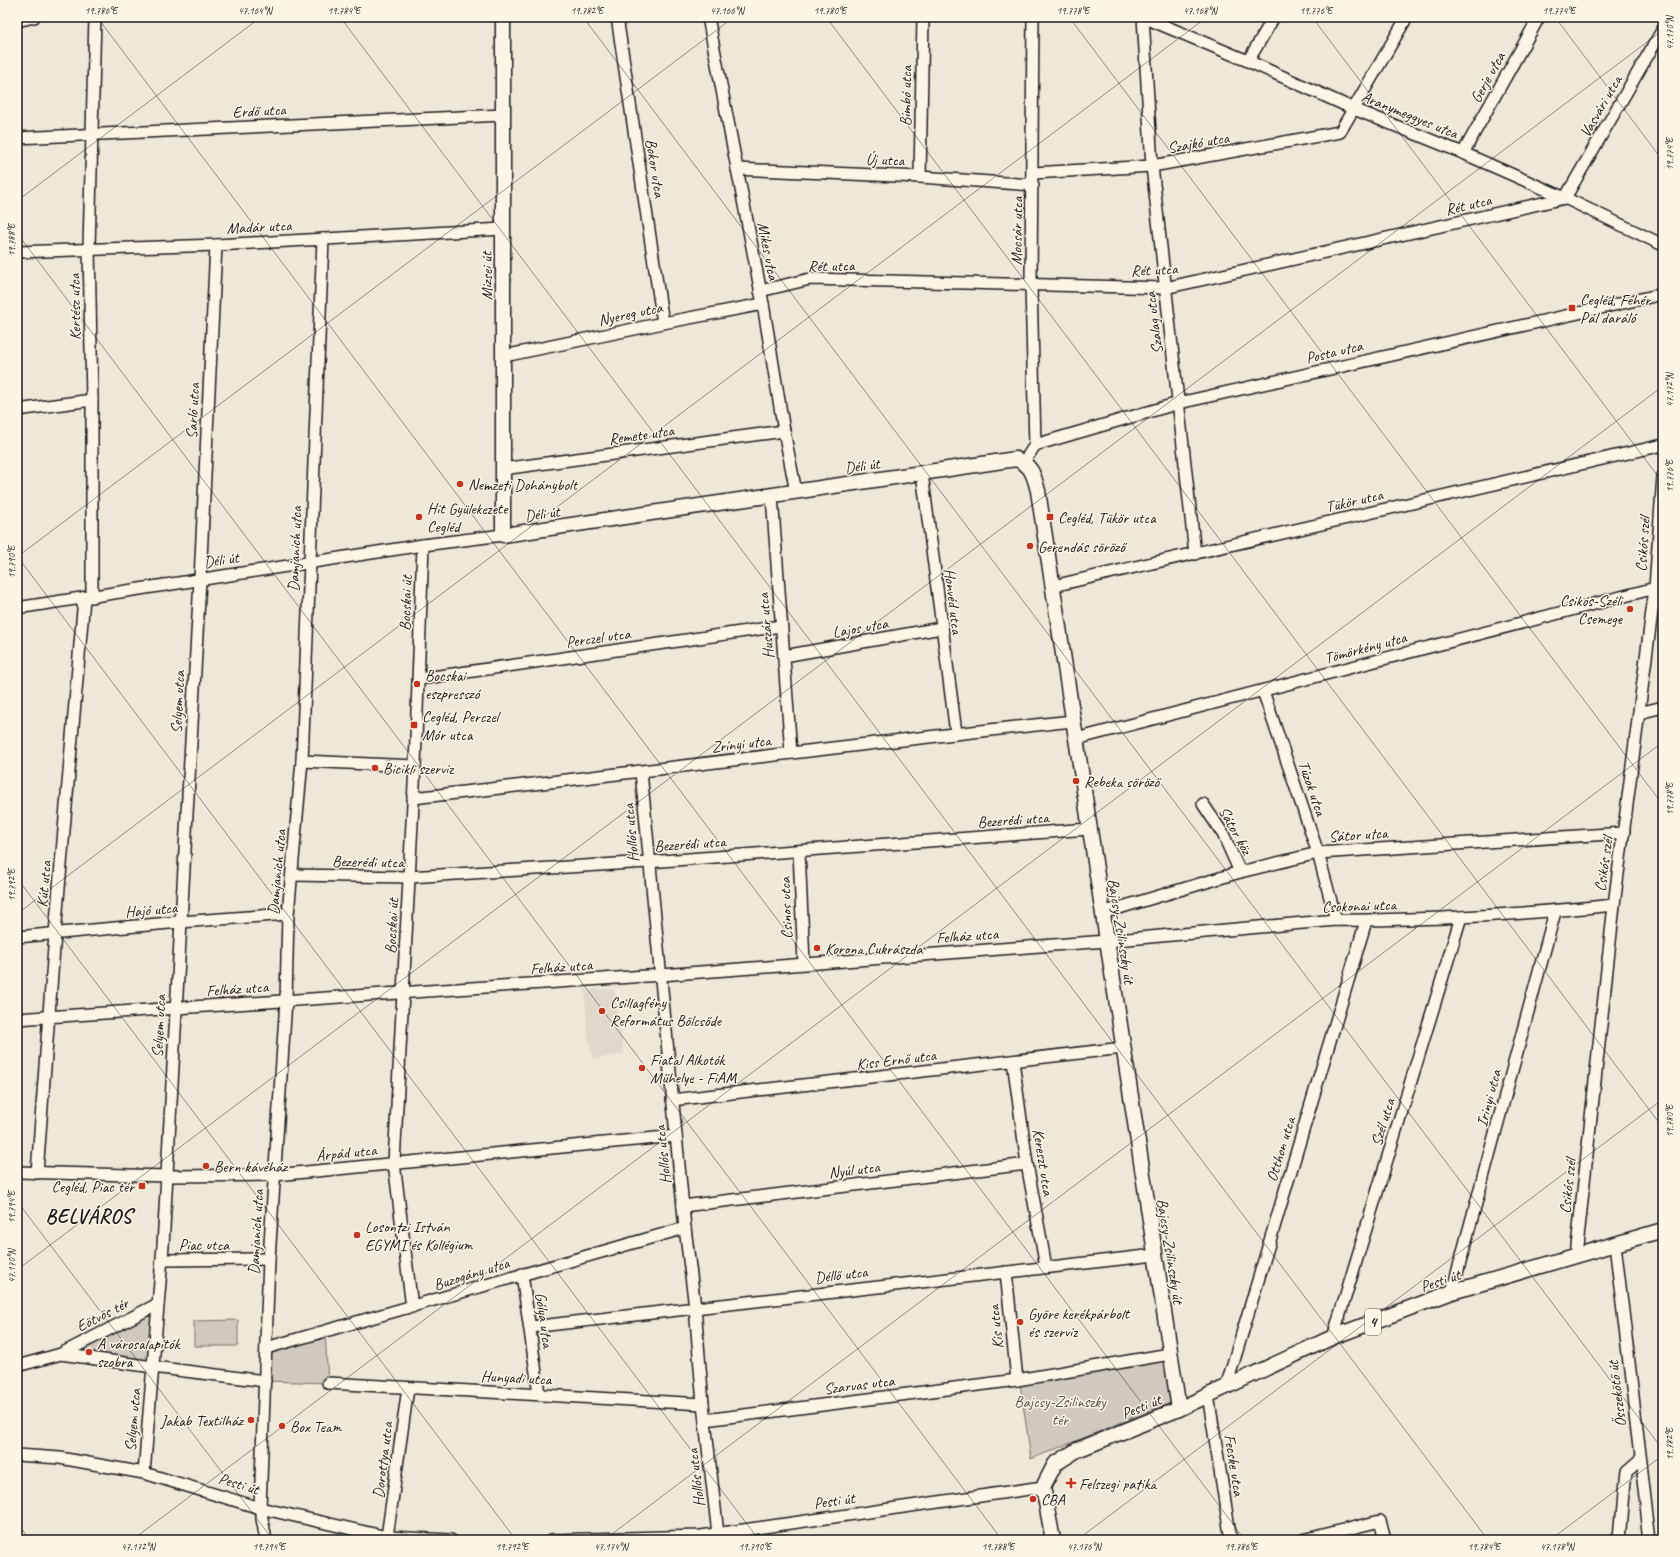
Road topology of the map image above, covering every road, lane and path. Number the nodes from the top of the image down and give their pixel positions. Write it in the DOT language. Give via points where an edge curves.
graph roads {
  1 [pos="34,17"];
  2 [pos="95,17"];
  3 [pos="503,17"];
  4 [pos="617,17"];
  5 [pos="708,17"];
  6 [pos="923,17"];
  7 [pos="1033,17"];
  8 [pos="1143,17"];
  9 [pos="1274,17"];
  10 [pos="1407,17"];
  11 [pos="1539,17"];
  12 [pos="17,21"];
  13 [pos="1663,29"];
  14 [pos="1248,61"];
  15 [pos="1354,109"];
  16 [pos="503,115"];
  17 [pos="92,133"];
  18 [pos="17,138"];
  19 [pos="1463,153"];
  20 [pos="1152,166"];
  21 [pos="737,169"];
  22 [pos="1033,173"];
  23 [pos="920,176"];
  24 [pos="1033,185"];
  25 [pos="1565,198"];
  26 [pos="503,229"];
  27 [pos="323,239"];
  28 [pos="216,245"];
  29 [pos="1663,245"];
  30 [pos="89,248"];
  31 [pos="17,252"];
  32 [pos="1032,285"];
  33 [pos="1165,288"];
  34 [pos="760,291"];
  35 [pos="1663,294"];
  36 [pos="763,304"];
  37 [pos="663,323"];
  38 [pos="504,356"];
  39 [pos="92,400"];
  40 [pos="1179,403"];
  41 [pos="17,410"];
  42 [pos="784,431"];
  43 [pos="1035,445"];
  44 [pos="1663,445"];
  45 [pos="1024,462"];
  46 [pos="502,469"];
  47 [pos="922,473"];
  48 [pos="1663,476"];
  49 [pos="796,492"];
  50 [pos="772,496"];
  51 [pos="503,535"];
  52 [pos="423,545"];
  53 [pos="1195,554"];
  54 [pos="310,564"];
  55 [pos="200,580"];
  56 [pos="1053,586"];
  57 [pos="1659,587"];
  58 [pos="88,597"];
  59 [pos="17,608"];
  60 [pos="781,626"];
  61 [pos="942,628"];
  62 [pos="784,656"];
  63 [pos="419,679"];
  64 [pos="1263,690"];
  65 [pos="1663,707"];
  66 [pos="1640,713"];
  67 [pos="1073,721"];
  68 [pos="956,733"];
  69 [pos="1076,739"];
  70 [pos="791,753"];
  71 [pos="302,761"];
  72 [pos="415,766"];
  73 [pos="640,772"];
  74 [pos="414,798"];
  75 [pos="1203,804"];
  76 [pos="1089,829"];
  77 [pos="1624,833"];
  78 [pos="799,851"];
  79 [pos="1318,853"];
  80 [pos="648,862"];
  81 [pos="1240,872"];
  82 [pos="292,875"];
  83 [pos="410,877"];
  84 [pos="1614,905"];
  85 [pos="1555,912"];
  86 [pos="1102,913"];
  87 [pos="288,914"];
  88 [pos="1461,917"];
  89 [pos="1336,920"];
  90 [pos="1366,921"];
  91 [pos="180,922"];
  92 [pos="54,934"];
  93 [pos="17,938"];
  94 [pos="1106,941"];
  95 [pos="804,963"];
  96 [pos="661,975"];
  97 [pos="403,994"];
  98 [pos="286,1000"];
  99 [pos="175,1008"];
  100 [pos="49,1017"];
  101 [pos="17,1019"];
  102 [pos="1123,1048"];
  103 [pos="1013,1061"];
  104 [pos="672,1100"];
  105 [pos="676,1136"];
  106 [pos="394,1163"];
  107 [pos="1027,1164"];
  108 [pos="17,1172"];
  109 [pos="37,1173"];
  110 [pos="275,1175"];
  111 [pos="167,1176"];
  112 [pos="684,1206"];
  113 [pos="685,1228"];
  114 [pos="1663,1230"];
  115 [pos="1615,1244"];
  116 [pos="1155,1255"];
  117 [pos="1576,1256"];
  118 [pos="269,1259"];
  119 [pos="162,1260"];
  120 [pos="1046,1267"];
  121 [pos="1006,1272"];
  122 [pos="522,1274"];
  123 [pos="1452,1292"];
  124 [pos="158,1304"];
  125 [pos="412,1307"];
  126 [pos="695,1307"];
  127 [pos="531,1328"];
  128 [pos="1333,1337"];
  129 [pos="266,1348"];
  130 [pos="61,1354"];
  131 [pos="1170,1354"];
  132 [pos="17,1366"];
  133 [pos="153,1367"];
  134 [pos="1017,1380"];
  135 [pos="265,1381"];
  136 [pos="328,1383"];
  137 [pos="1226,1387"];
  138 [pos="408,1388"];
  139 [pos="539,1394"];
  140 [pos="1208,1395"];
  141 [pos="703,1404"];
  142 [pos="1179,1409"];
  143 [pos="704,1420"];
  144 [pos="17,1454"];
  145 [pos="1640,1458"];
  146 [pos="144,1473"];
  147 [pos="1043,1487"];
  148 [pos="260,1508"];
  149 [pos="718,1534"];
  150 [pos="387,1537"];
  151 [pos="702,1538"];
  152 [pos="266,1540"];
  153 [pos="452,1540"];
  154 [pos="550,1540"];
  155 [pos="1053,1540"];
  156 [pos="1231,1540"];
  157 [pos="1303,1540"];
  158 [pos="1384,1540"];
  159 [pos="1618,1540"];
  160 [pos="1650,1540"];
  1 -- 12 [label="street"];
  2 -- 17 [label="street, Kertész utca"];
  3 -- 16 [label="main road, Mizsei út"];
  4 -- 37 [label="street, Bokor utca"];
  5 -- 21 [label="street, Mikes utca"];
  6 -- 23 [label="street, Bimbó utca"];
  7 -- 22 [label="street, Mocsár utca"];
  8 -- 14 [label="street, Aranymeggyes utca"];
  8 -- 20 [label="street, Szalag utca"];
  9 -- 14 [label="street"];
  10 -- 15 [label="street, Szajkó utca"];
  11 -- 19 [label="street, Gerje utca"];
  13 -- 25 [label="street, Vasvári utca"];
  14 -- 15 [label="street, Aranymeggyes utca"];
  15 -- 19 [label="street, Aranymeggyes utca"];
  15 -- 20 [label="street, Szajkó utca" via="1340,132"];
  16 -- 17 [label="street, Erdő utca"];
  16 -- 26 [label="main road, Mizsei út"];
  17 -- 18 [label="street, Erdő utca"];
  17 -- 30 [label="street, Kertész utca"];
  19 -- 25 [label="street, Aranymeggyes utca"];
  20 -- 22 [label="street, Szajkó utca"];
  20 -- 33 [label="street, Szalag utca"];
  21 -- 23 [label="street, Új utca"];
  21 -- 34 [label="street, Mikes utca"];
  22 -- 24 [label="street, Mocsár utca"];
  23 -- 24 [label="street, Új utca"];
  24 -- 32 [label="street, Mocsár utca"];
  25 -- 29 [label="street, Aranymeggyes utca"];
  25 -- 33 [label="street, Rét utca"];
  26 -- 27 [label="street, Madár utca"];
  26 -- 38 [label="main road, Mizsei út"];
  27 -- 28 [label="street, Madár utca"];
  27 -- 54 [label="street, Damjanich utca"];
  28 -- 30 [label="street, Madár utca"];
  28 -- 55 [label="street, Sarló utca"];
  30 -- 31 [label="street, Madár utca"];
  30 -- 39 [label="street, Kertész utca"];
  32 -- 33 [label="street, Rét utca"];
  32 -- 34 [label="street, Rét utca" via="810,279"];
  32 -- 43 [label="street, Mocsár utca"];
  33 -- 40 [label="street, Szalag utca"];
  34 -- 36 [label="street, Mikes utca"];
  35 -- 40 [label="street, Posta utca"];
  36 -- 37 [label="street, Nyereg utca"];
  36 -- 42 [label="street, Mikes utca"];
  37 -- 38 [label="street, Nyereg utca"];
  38 -- 46 [label="main road, Mizsei út"];
  39 -- 41 [label="street"];
  39 -- 58 [label="street, Kertész utca"];
  40 -- 43 [label="street, Posta utca"];
  40 -- 53 [label="street, Szalag utca"];
  42 -- 46 [label="street, Remete utca"];
  42 -- 49 [label="street, Mikes utca"];
  43 -- 45 [label="street"];
  44 -- 53 [label="street, Tükör utca"];
  45 -- 47 [label="main road, Déli út" via="1016,459"];
  45 -- 56 [label="main road, Bajcsy-Zsilinszky út" via="1031,469 1038,491"];
  46 -- 51 [label="main road, Mizsei út"];
  47 -- 49 [label="main road, Déli út"];
  47 -- 61 [label="street, Honvéd utca"];
  48 -- 57 [label="street, Csikós szél"];
  49 -- 50 [label="main road, Déli út"];
  50 -- 51 [label="main road, Déli út"];
  50 -- 60 [label="street, Huszár utca"];
  51 -- 52 [label="street, Déli út"];
  52 -- 54 [label="street, Déli út"];
  52 -- 63 [label="street, Bocskai út"];
  53 -- 56 [label="street, Tükör utca"];
  54 -- 55 [label="street, Déli út"];
  54 -- 71 [label="street, Damjanich utca"];
  55 -- 58 [label="street, Déli út"];
  55 -- 91 [label="street, Selyem utca"];
  56 -- 67 [label="main road, Bajcsy-Zsilinszky út"];
  57 -- 64 [label="street, Tömörkény utca"];
  57 -- 66 [label="street, Csikós szél"];
  58 -- 59 [label="street, Déli út"];
  58 -- 92 [label="street, Kút utca"];
  60 -- 62 [label="street, Huszár utca"];
  60 -- 63 [label="street, Perczel utca"];
  61 -- 62 [label="street, Lajos utca"];
  61 -- 68 [label="street, Honvéd utca"];
  62 -- 70 [label="street, Huszár utca"];
  63 -- 72 [label="street, Bocskai út"];
  64 -- 69 [label="street, Tömörkény utca"];
  64 -- 79 [label="street, Túzok utca"];
  65 -- 66 [label="street"];
  66 -- 77 [label="street, Csikós szél"];
  67 -- 68 [label="street, Zrínyi utca"];
  67 -- 69 [label="main road, Bajcsy-Zsilinszky út"];
  68 -- 70 [label="street, Zrínyi utca"];
  69 -- 76 [label="main road, Bajcsy-Zsilinszky út"];
  70 -- 73 [label="street, Zrínyi utca"];
  71 -- 72 [label="street"];
  71 -- 82 [label="street, Damjanich utca"];
  72 -- 74 [label="street, Bocskai út"];
  73 -- 74 [label="street, Zrínyi utca"];
  73 -- 80 [label="street, Hollós utca"];
  74 -- 83 [label="street, Bocskai út"];
  75 -- 81 [label="street, Sátor köz" via="1223,834"];
  76 -- 78 [label="street, Bezerédi utca"];
  76 -- 86 [label="main road, Bajcsy-Zsilinszky út"];
  77 -- 79 [label="street, Sátor utca"];
  77 -- 84 [label="street, Csikós szél"];
  78 -- 80 [label="street, Bezerédi utca"];
  78 -- 95 [label="street, Csinos utca"];
  79 -- 81 [label="street, Sátor utca"];
  79 -- 89 [label="street, Túzok utca"];
  80 -- 83 [label="street, Bezerédi utca"];
  80 -- 96 [label="street, Hollós utca"];
  81 -- 86 [label="street, Sátor utca"];
  82 -- 83 [label="street, Bezerédi utca"];
  82 -- 87 [label="street, Damjanich utca"];
  83 -- 97 [label="street, Bocskai út"];
  84 -- 85 [label="street, Csokonai utca"];
  84 -- 117 [label="street, Csikós szél"];
  85 -- 88 [label="street, Csokonai utca"];
  85 -- 123 [label="street, Irinyi utca"];
  86 -- 94 [label="main road, Bajcsy-Zsilinszky út"];
  87 -- 91 [label="street, Hajó utca"];
  87 -- 98 [label="street, Damjanich utca"];
  88 -- 90 [label="street, Csokonai utca"];
  88 -- 128 [label="street, Szél utca"];
  89 -- 90 [label="street, Csokonai utca"];
  89 -- 94 [label="street, Csokonai utca"];
  90 -- 137 [label="street, Otthon utca"];
  91 -- 92 [label="street, Hajó utca"];
  91 -- 99 [label="street, Selyem utca"];
  92 -- 93 [label="street, Hajó utca"];
  92 -- 100 [label="street, Kút utca"];
  94 -- 95 [label="street, Felház utca"];
  94 -- 102 [label="main road, Bajcsy-Zsilinszky út"];
  95 -- 96 [label="street, Felház utca"];
  96 -- 97 [label="street, Felház utca"];
  96 -- 104 [label="street, Hollós utca"];
  97 -- 98 [label="street, Felház utca"];
  97 -- 106 [label="street, Bocskai út"];
  98 -- 99 [label="street, Felház utca"];
  98 -- 110 [label="street, Damjanich utca"];
  99 -- 100 [label="street, Felház utca"];
  99 -- 111 [label="street, Selyem utca"];
  100 -- 101 [label="street, Felház utca"];
  100 -- 109 [label="street, Kút utca"];
  102 -- 103 [label="street, Kiss Ernő utca"];
  102 -- 116 [label="main road, Bajcsy-Zsilinszky út"];
  103 -- 104 [label="street, Kiss Ernő utca"];
  103 -- 107 [label="street, Kereszt utca"];
  104 -- 105 [label="street, Hollós utca"];
  105 -- 106 [label="street, Árpád utca"];
  105 -- 112 [label="street, Hollós utca"];
  106 -- 110 [label="street, Árpád utca"];
  106 -- 125 [label="street, Bocskai út"];
  107 -- 112 [label="street, Nyúl utca"];
  107 -- 120 [label="street, Kereszt utca"];
  108 -- 109 [label="street, Árpád utca"];
  109 -- 111 [label="street, Árpád utca"];
  110 -- 111 [label="street, Árpád utca"];
  110 -- 118 [label="street, Damjanich utca"];
  111 -- 119 [label="street, Selyem utca"];
  112 -- 113 [label="street, Hollós utca"];
  113 -- 122 [label="street, Buzogány utca"];
  113 -- 126 [label="street, Hollós utca"];
  114 -- 115 [label="main road, Pesti út / 4"];
  115 -- 117 [label="main road, Pesti út / 4"];
  115 -- 145 [label="street, Összekötő út"];
  116 -- 120 [label="street, Déllő utca"];
  116 -- 131 [label="main road, Bajcsy-Zsilinszky út"];
  117 -- 123 [label="main road, Pesti út / 4"];
  118 -- 119 [label="street, Piac utca"];
  118 -- 129 [label="street, Damjanich utca"];
  119 -- 124 [label="street, Selyem utca"];
  120 -- 121 [label="street, Déllő utca"];
  121 -- 126 [label="street, Déllő utca"];
  121 -- 134 [label="street, Kis utca"];
  122 -- 125 [label="street, Buzogány utca"];
  122 -- 127 [label="street, Gólya utca"];
  123 -- 128 [label="main road, Pesti út / 4"];
  124 -- 130 [label="street, Eötvös tér"];
  124 -- 133 [label="street, Selyem utca"];
  125 -- 129 [label="street, Buzogány utca"];
  126 -- 127 [label="street, Déllő utca"];
  126 -- 141 [label="street, Hollós utca"];
  127 -- 139 [label="street, Gólya utca"];
  128 -- 137 [label="main road, Pesti út / 4"];
  129 -- 135 [label="street, Damjanich utca"];
  130 -- 132 [label="street, Eötvös tér"];
  130 -- 133 [label="street, Eötvös tér"];
  131 -- 134 [label="street"];
  131 -- 142 [label="main road, Bajcsy-Zsilinszky út"];
  133 -- 135 [label="street"];
  133 -- 146 [label="street, Selyem utca"];
  134 -- 143 [label="street, Szarvas utca"];
  135 -- 148 [label="street, Damjanich utca"];
  136 -- 138 [label="street, Hunyadi utca"];
  137 -- 140 [label="main road, Pesti út / 4"];
  138 -- 139 [label="street, Hunyadi utca"];
  138 -- 150 [label="street, Dorottya utca"];
  139 -- 141 [label="street, Hunyadi utca"];
  140 -- 142 [label="main road, Pesti út / 4"];
  140 -- 156 [label="street, Fecske utca"];
  141 -- 143 [label="street, Hollós utca"];
  142 -- 147 [label="main road, Pesti út / 4" via="1077,1450 1055,1464"];
  143 -- 149 [label="street, Hollós utca"];
  144 -- 146 [label="street, Pesti út" via="60,1458"];
  145 -- 159 [label="street" via="1624,1472"];
  145 -- 160 [label="street, Összekötő út"];
  146 -- 148 [label="street, Pesti út"];
  147 -- 149 [label="street, Pesti út"];
  147 -- 155 [label="main road"];
  148 -- 150 [label="street, Pesti út"];
  148 -- 152 [label="street, Damjanich utca"];
  149 -- 151 [label="street, Pesti út"];
  150 -- 153 [label="street, Pesti út"];
  151 -- 154 [label="street, Pesti út"];
  157 -- 158 [label="street" via="1380,1522"];
}
